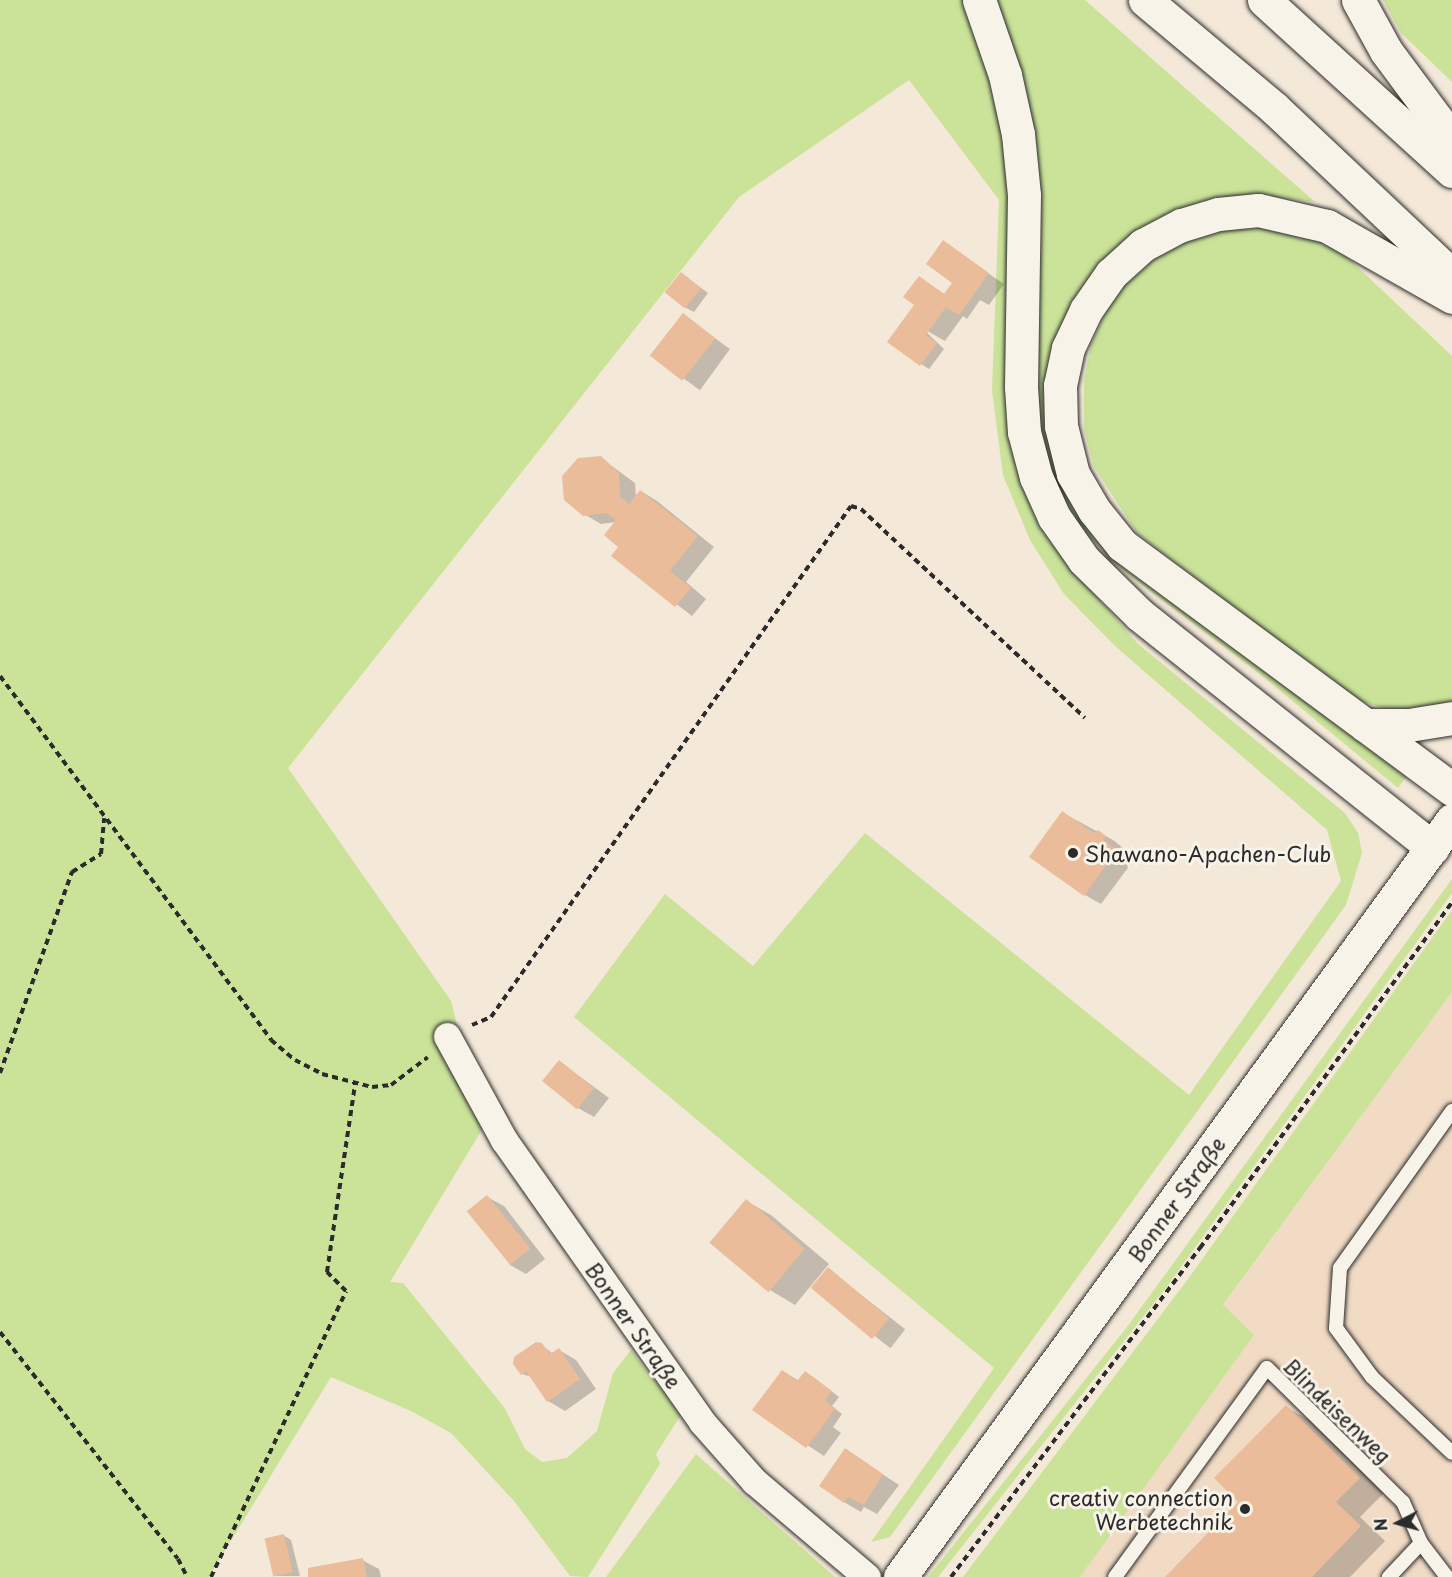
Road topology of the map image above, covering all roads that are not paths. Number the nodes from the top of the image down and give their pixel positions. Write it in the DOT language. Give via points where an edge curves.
graph roads {
  1 [pos="979,0"];
  2 [pos="1145,0"];
  3 [pos="1264,0"];
  4 [pos="1358,0"];
  5 [pos="1452,140"];
  6 [pos="1452,171"];
  7 [pos="1452,276"];
  8 [pos="1452,297"];
  9 [pos="1452,717"];
  10 [pos="1365,725"];
  11 [pos="1452,789"];
  12 [pos="1452,820"];
  13 [pos="1442,847"];
  14 [pos="447,1036"];
  15 [pos="1452,1111"];
  16 [pos="1452,1453"];
  17 [pos="1420,1543"];
  18 [pos="867,1577"];
  19 [pos="900,1577"];
  20 [pos="1115,1577"];
  21 [pos="1389,1577"];
  22 [pos="1447,1577"];
  1 -- 13 [label="main road" via="1005,75 1018,134 1024,195 1024,432 1036,477 1054,517 1084,560 1140,615"];
  2 -- 7 [label="main road" via="1274,108"];
  3 -- 6 [label="main road"];
  4 -- 5 [label="main road" via="1386,51"];
  8 -- 10 [label="main road" via="1327,226 1258,210 1218,214 1162,235 1119,266 1086,310 1068,348 1060,385 1061,426 1073,474 1094,510 1122,545"];
  9 -- 10 [label="main road" via="1420,724"];
  10 -- 11 [label="main road"];
  12 -- 13 [label="main road, Bonner Straße"];
  13 -- 19 [label="main road, Bonner Straße"];
  14 -- 18 [label="street, Bonner Straße" via="504,1140 702,1422 754,1481"];
  15 -- 16 [label="lane" via="1340,1268 1336,1328 1372,1377"];
  17 -- 20 [label="lane, Blindeisenweg" via="1403,1502 1266,1368"];
  17 -- 21 [label="lane"];
  17 -- 22 [label="lane, Blindeisenweg"];
}
